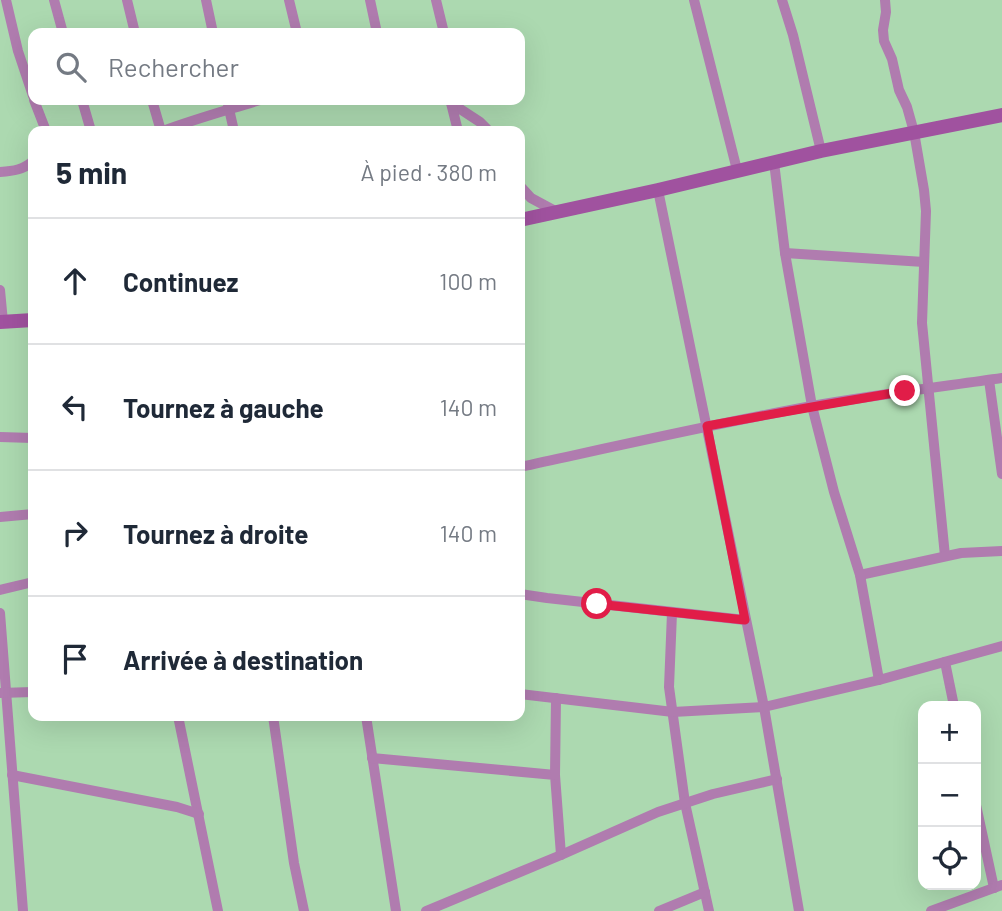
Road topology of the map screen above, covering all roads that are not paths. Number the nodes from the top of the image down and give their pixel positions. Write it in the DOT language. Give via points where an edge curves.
graph roads {
  1 [pos="54,0"];
  2 [pos="127,0"];
  3 [pos="206,0"];
  4 [pos="289,0"];
  5 [pos="370,0"];
  6 [pos="436,0"];
  7 [pos="694,0"];
  8 [pos="782,0"];
  9 [pos="884,0"];
  10 [pos="6,1"];
  11 [pos="62,28"];
  12 [pos="134,28"];
  13 [pos="212,28"];
  14 [pos="296,28"];
  15 [pos="376,28"];
  16 [pos="443,28"];
  17 [pos="28,80"];
  18 [pos="37,105"];
  19 [pos="83,105"];
  20 [pos="154,105"];
  21 [pos="228,105"];
  22 [pos="452,105"];
  23 [pos="455,105"];
  24 [pos="1002,115"];
  25 [pos="44,126"];
  26 [pos="90,126"];
  27 [pos="160,126"];
  28 [pos="176,126"];
  29 [pos="233,126"];
  30 [pos="457,126"];
  31 [pos="484,126"];
  32 [pos="914,131"];
  33 [pos="821,151"];
  34 [pos="774,162"];
  35 [pos="28,166"];
  36 [pos="737,170"];
  37 [pos="0,172"];
  38 [pos="658,190"];
  39 [pos="525,191"];
  40 [pos="557,212"];
  41 [pos="525,219"];
  42 [pos="785,253"];
  43 [pos="923,262"];
  44 [pos="0,290"];
  45 [pos="28,320"];
  46 [pos="2,322"];
  47 [pos="1002,378"];
  48 [pos="989,380"];
  49 [pos="928,387"];
  50 [pos="812,407"];
  51 [pos="707,426"];
  52 [pos="0,437"];
  53 [pos="28,438"];
  54 [pos="525,466"];
  55 [pos="1002,474"];
  56 [pos="28,514"];
  57 [pos="0,517"];
  58 [pos="1002,551"];
  59 [pos="945,556"];
  60 [pos="860,575"];
  61 [pos="28,583"];
  62 [pos="0,590"];
  63 [pos="525,595"];
  64 [pos="672,612"];
  65 [pos="0,613"];
  66 [pos="745,620"];
  67 [pos="1002,646"];
  68 [pos="945,662"];
  69 [pos="878,680"];
  70 [pos="28,692"];
  71 [pos="3,693"];
  72 [pos="525,695"];
  73 [pos="556,698"];
  74 [pos="953,701"];
  75 [pos="764,707"];
  76 [pos="673,712"];
  77 [pos="179,721"];
  78 [pos="274,721"];
  79 [pos="367,721"];
  80 [pos="372,758"];
  81 [pos="6,763"];
  82 [pos="12,775"];
  83 [pos="555,775"];
  84 [pos="777,779"];
  85 [pos="685,803"];
  86 [pos="199,814"];
  87 [pos="981,824"];
  88 [pos="561,855"];
  89 [pos="998,887"];
  90 [pos="705,892"];
  91 [pos="23,911"];
  92 [pos="218,911"];
  93 [pos="304,911"];
  94 [pos="396,911"];
  95 [pos="426,911"];
  96 [pos="659,911"];
  97 [pos="709,911"];
  98 [pos="799,911"];
  99 [pos="931,911"];
  1 -- 11 [label="street"];
  2 -- 12 [label="street"];
  3 -- 13 [label="street"];
  4 -- 14 [label="street"];
  5 -- 15 [label="street"];
  6 -- 16 [label="street"];
  7 -- 36 [label="street"];
  8 -- 33 [label="street"];
  9 -- 32 [label="street" via="884,41"];
  10 -- 17 [label="street"];
  18 -- 25 [label="street"];
  19 -- 26 [label="street"];
  20 -- 27 [label="street"];
  21 -- 28 [label="street"];
  21 -- 29 [label="street"];
  22 -- 30 [label="street"];
  23 -- 31 [label="street"];
  24 -- 32 [label="street"];
  32 -- 33 [label="street"];
  32 -- 43 [label="street" via="926,211"];
  33 -- 34 [label="street"];
  34 -- 36 [label="street"];
  34 -- 42 [label="street"];
  35 -- 37 [label="street"];
  36 -- 38 [label="street"];
  38 -- 40 [label="street"];
  38 -- 51 [label="street"];
  39 -- 40 [label="street"];
  40 -- 41 [label="street"];
  42 -- 43 [label="street"];
  42 -- 50 [label="street"];
  43 -- 49 [label="street"];
  44 -- 46 [label="street"];
  45 -- 46 [label="street"];
  47 -- 48 [label="street"];
  48 -- 49 [label="street"];
  48 -- 55 [label="street"];
  49 -- 50 [label="street"];
  49 -- 59 [label="street"];
  50 -- 51 [label="street"];
  50 -- 60 [label="street"];
  51 -- 54 [label="street"];
  51 -- 66 [label="street"];
  52 -- 53 [label="street"];
  56 -- 57 [label="street"];
  58 -- 59 [label="street"];
  59 -- 60 [label="street"];
  60 -- 69 [label="street"];
  61 -- 62 [label="street"];
  63 -- 64 [label="street"];
  64 -- 66 [label="street"];
  64 -- 76 [label="street" via="669,687"];
  65 -- 71 [label="street"];
  66 -- 75 [label="street"];
  67 -- 68 [label="street"];
  68 -- 69 [label="street"];
  68 -- 74 [label="street"];
  69 -- 75 [label="street"];
  70 -- 71 [label="street"];
  71 -- 81 [label="street"];
  72 -- 73 [label="street"];
  73 -- 76 [label="street"];
  73 -- 83 [label="street"];
  75 -- 76 [label="street"];
  75 -- 84 [label="street"];
  76 -- 85 [label="street"];
  77 -- 86 [label="street"];
  78 -- 93 [label="street"];
  79 -- 80 [label="street"];
  80 -- 83 [label="street"];
  80 -- 94 [label="street"];
  81 -- 82 [label="street"];
  82 -- 86 [label="street"];
  82 -- 91 [label="street"];
  83 -- 88 [label="street"];
  84 -- 85 [label="street"];
  84 -- 98 [label="street"];
  85 -- 88 [label="street"];
  85 -- 90 [label="street"];
  86 -- 92 [label="street"];
  87 -- 89 [label="street"];
  88 -- 95 [label="street"];
  89 -- 99 [label="street"];
  90 -- 96 [label="street"];
  90 -- 97 [label="street"];
}
